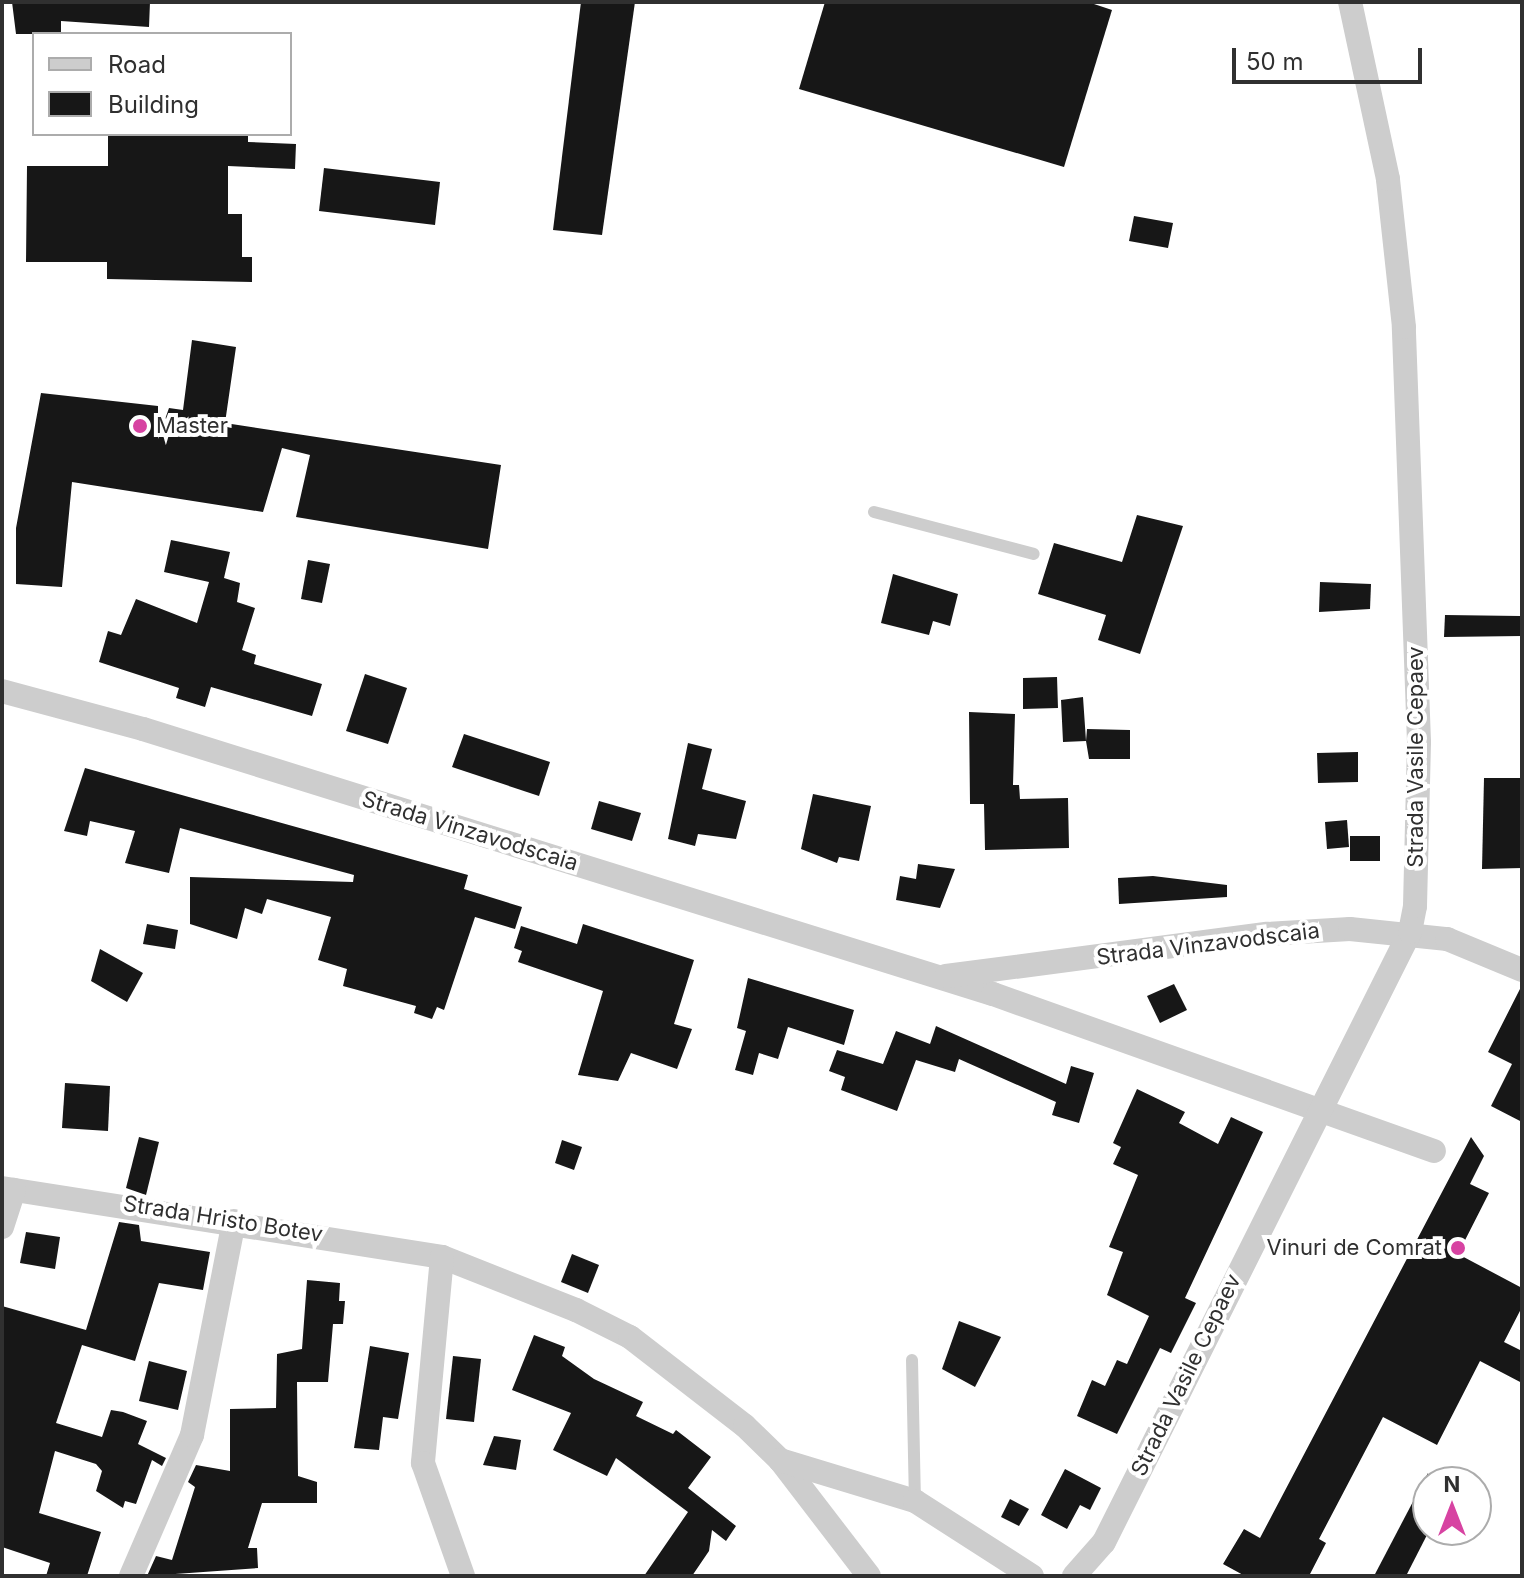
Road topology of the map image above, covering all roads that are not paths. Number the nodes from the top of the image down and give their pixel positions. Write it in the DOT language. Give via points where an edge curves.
graph roads {
  1 [pos="1350,2"];
  2 [pos="874,512"];
  3 [pos="1034,554"];
  4 [pos="2,691"];
  5 [pos="1410,932"];
  6 [pos="1522,970"];
  7 [pos="936,978"];
  8 [pos="1318,1105"];
  9 [pos="1434,1151"];
  10 [pos="8,1189"];
  11 [pos="234,1221"];
  12 [pos="2,1227"];
  13 [pos="442,1257"];
  14 [pos="912,1360"];
  15 [pos="780,1460"];
  16 [pos="915,1501"];
  17 [pos="131,1576"];
  18 [pos="463,1576"];
  19 [pos="869,1576"];
  20 [pos="1032,1576"];
  21 [pos="1074,1576"];
  1 -- 5 [label="street, Strada Vasile Cepaev" via="1388,179 1404,327 1420,844"];
  2 -- 3 [label="lane"];
  4 -- 7 [label="street, Strada Vinzavodscaia" via="143,729"];
  5 -- 6 [label="street, Strada Vinzavodscaia" via="1447,939"];
  5 -- 7 [label="street, Strada Vinzavodscaia" via="1267,934"];
  5 -- 8 [label="street, Strada Vasile Cepaev"];
  7 -- 8 [label="street, Strada Vinzavodscaia"];
  8 -- 9 [label="street, Strada Vinzavodscaia"];
  8 -- 21 [label="street, Strada Vasile Cepaev" via="1104,1542"];
  10 -- 11 [label="street, Strada Hristo Botev"];
  10 -- 12 [label="street"];
  11 -- 13 [label="street, Strada Hristo Botev"];
  11 -- 17 [label="street" via="192,1435"];
  13 -- 15 [label="street, Strada Hristo Botev" via="630,1337 689,1379"];
  13 -- 18 [label="street" via="423,1463"];
  14 -- 16 [label="lane"];
  15 -- 16 [label="street"];
  15 -- 19 [label="street, Strada Hristo Botev"];
  16 -- 20 [label="street"];
}
